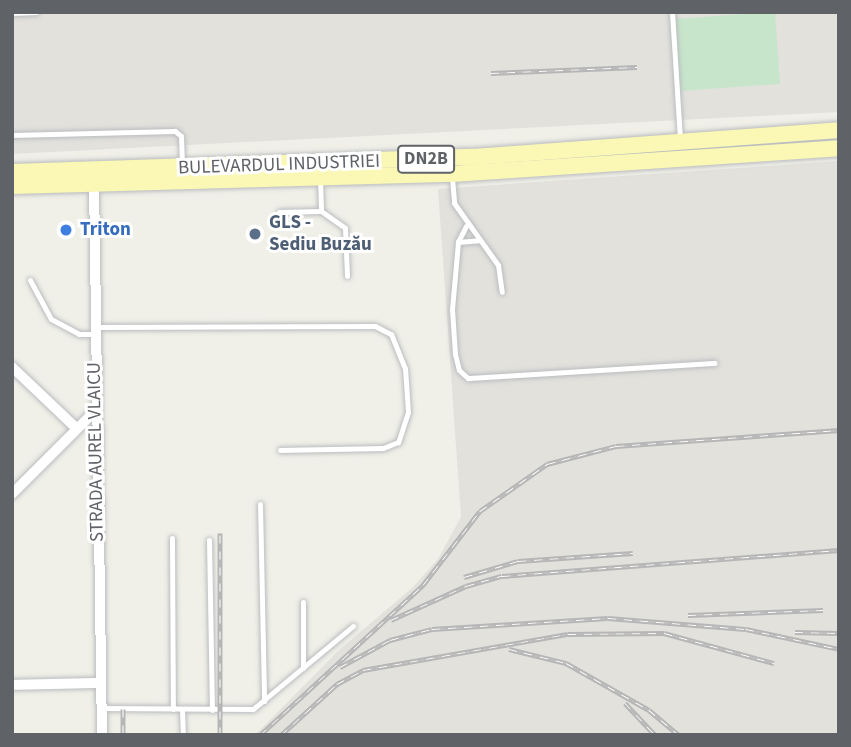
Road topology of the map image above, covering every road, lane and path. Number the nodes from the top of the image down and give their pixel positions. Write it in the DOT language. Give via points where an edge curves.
graph roads {
  1 [pos="36,12"];
  2 [pos="672,12"];
  3 [pos="12,13"];
  4 [pos="839,130"];
  5 [pos="12,135"];
  6 [pos="839,148"];
  7 [pos="681,150"];
  8 [pos="183,169"];
  9 [pos="12,172"];
  10 [pos="452,174"];
  11 [pos="94,177"];
  12 [pos="320,179"];
  13 [pos="12,186"];
  14 [pos="321,211"];
  15 [pos="279,212"];
  16 [pos="466,226"];
  17 [pos="479,240"];
  18 [pos="458,242"];
  19 [pos="347,276"];
  20 [pos="30,280"];
  21 [pos="502,292"];
  22 [pos="94,330"];
  23 [pos="715,363"];
  24 [pos="12,367"];
  25 [pos="94,412"];
  26 [pos="76,428"];
  27 [pos="280,450"];
  28 [pos="12,494"];
  29 [pos="260,505"];
  30 [pos="172,538"];
  31 [pos="208,540"];
  32 [pos="303,601"];
  33 [pos="353,626"];
  34 [pos="303,668"];
  35 [pos="101,683"];
  36 [pos="12,685"];
  37 [pos="264,701"];
  38 [pos="101,708"];
  39 [pos="173,709"];
  40 [pos="182,709"];
  41 [pos="212,710"];
  42 [pos="102,735"];
  43 [pos="183,735"];
  1 -- 3 [label="lane"];
  2 -- 7 [label="lane"];
  4 -- 7 [label="main road, BULEVARDUL INDUSTRIEI / DN2B"];
  5 -- 8 [label="lane" via="175,131 181,136"];
  6 -- 7 [label="main road, BULEVARDUL INDUSTRIEI / DN2B"];
  7 -- 8 [label="main road, BULEVARDUL INDUSTRIEI / DN2B"];
  7 -- 10 [label="main road, BULEVARDUL INDUSTRIEI / DN2B"];
  8 -- 11 [label="main road, BULEVARDUL INDUSTRIEI / DN2B"];
  9 -- 11 [label="main road, BULEVARDUL INDUSTRIEI / DN2B"];
  10 -- 12 [label="main road, BULEVARDUL INDUSTRIEI / DN2B"];
  10 -- 16 [label="lane" via="454,203"];
  11 -- 12 [label="main road, BULEVARDUL INDUSTRIEI / DN2B"];
  11 -- 13 [label="main road, BULEVARDUL INDUSTRIEI / DN2B"];
  11 -- 22 [label="street, STRADA AUREL VLAICU"];
  12 -- 14 [label="lane"];
  14 -- 15 [label="lane"];
  14 -- 19 [label="lane" via="345,228"];
  16 -- 17 [label="lane"];
  16 -- 18 [label="lane"];
  17 -- 18 [label="lane"];
  17 -- 21 [label="lane" via="498,265"];
  18 -- 23 [label="lane" via="452,309 455,354 459,370 468,378"];
  20 -- 22 [label="lane" via="51,319 79,334"];
  22 -- 25 [label="street, STRADA AUREL VLAICU"];
  22 -- 27 [label="lane" via="375,326 391,334 405,368 408,412 398,442 383,448"];
  24 -- 26 [label="street"];
  25 -- 26 [label="street"];
  25 -- 35 [label="street, STRADA AUREL VLAICU"];
  26 -- 28 [label="street"];
  29 -- 37 [label="lane"];
  30 -- 39 [label="lane"];
  31 -- 41 [label="lane"];
  32 -- 34 [label="lane"];
  33 -- 34 [label="lane"];
  34 -- 37 [label="lane"];
  35 -- 36 [label="street"];
  35 -- 38 [label="street, STRADA AUREL VLAICU"];
  37 -- 41 [label="lane" via="242,711"];
  38 -- 39 [label="lane"];
  38 -- 42 [label="street, STRADA AUREL VLAICU"];
  39 -- 40 [label="lane"];
  40 -- 41 [label="lane"];
  40 -- 43 [label="lane"];
}
